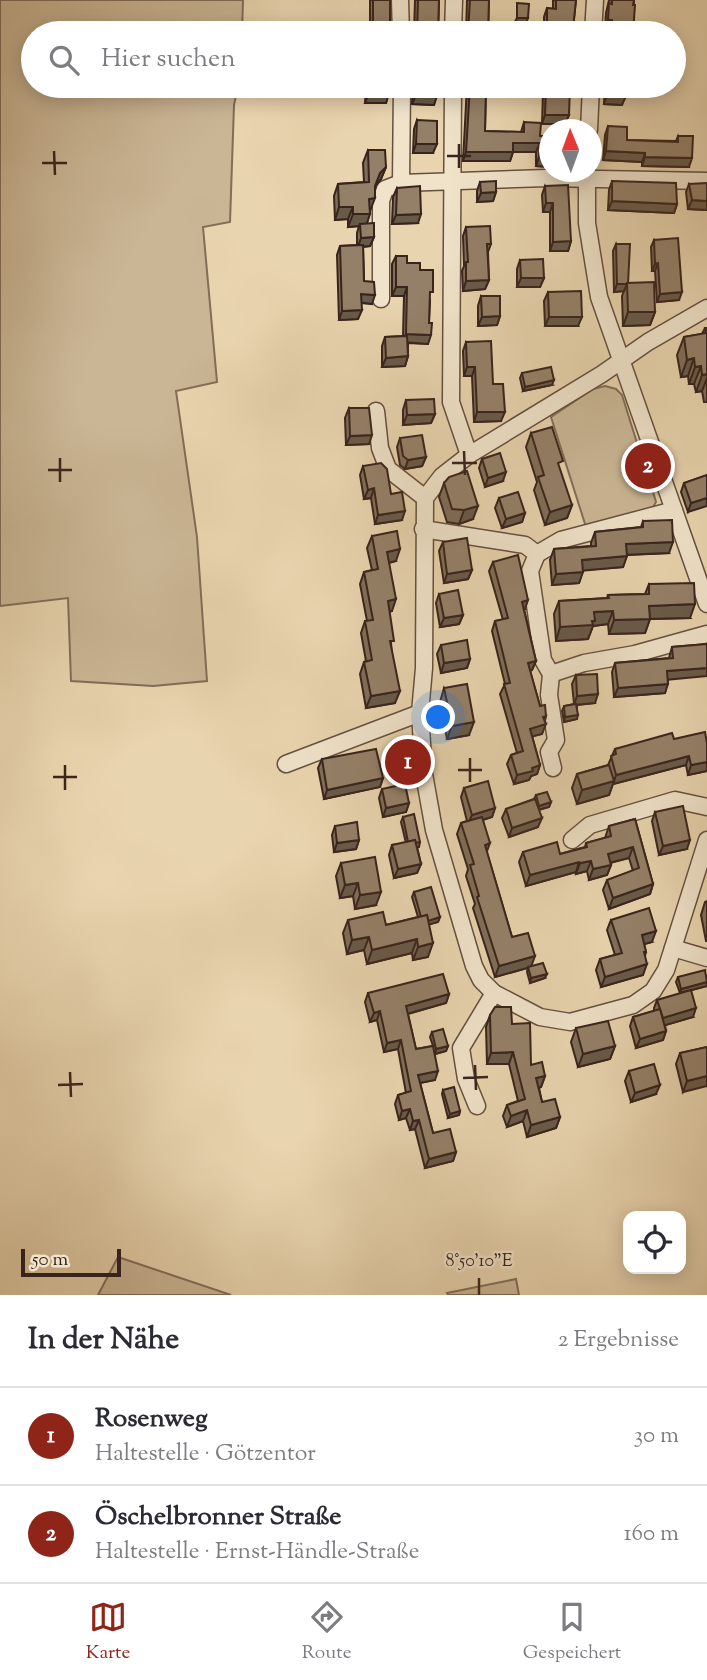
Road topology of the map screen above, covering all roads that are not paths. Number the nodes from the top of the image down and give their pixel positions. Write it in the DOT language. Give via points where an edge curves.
graph roads {
  1 [pos="400,0"];
  2 [pos="454,0"];
  3 [pos="595,0"];
  4 [pos="401,21"];
  5 [pos="453,21"];
  6 [pos="594,21"];
  7 [pos="402,98"];
  8 [pos="453,98"];
  9 [pos="590,98"];
  10 [pos="590,119"];
  11 [pos="602,177"];
  12 [pos="539,178"];
  13 [pos="452,180"];
  14 [pos="707,181"];
  15 [pos="587,182"];
  16 [pos="401,183"];
  17 [pos="381,299"];
  18 [pos="707,308"];
  19 [pos="622,360"];
  20 [pos="376,411"];
  21 [pos="469,455"];
  22 [pos="425,498"];
  23 [pos="674,510"];
  24 [pos="424,530"];
  25 [pos="537,554"];
  26 [pos="707,604"];
  27 [pos="707,634"];
  28 [pos="551,674"];
  29 [pos="420,713"];
  30 [pos="286,764"];
  31 [pos="553,768"];
  32 [pos="707,807"];
  33 [pos="572,840"];
  34 [pos="707,840"];
  35 [pos="673,948"];
  36 [pos="707,958"];
  37 [pos="494,993"];
  38 [pos="477,1106"];
  1 -- 4 [label="street"];
  2 -- 5 [label="street"];
  3 -- 6 [label="street"];
  7 -- 16 [label="street"];
  8 -- 13 [label="street"];
  9 -- 10 [label="street"];
  11 -- 14 [label="street"];
  12 -- 13 [label="street"];
  13 -- 16 [label="street"];
  13 -- 21 [label="street" via="450,402"];
  15 -- 19 [label="street" via="587,223 598,297"];
  16 -- 17 [label="street" via="385,189 381,201"];
  18 -- 19 [label="street"];
  19 -- 21 [label="street"];
  19 -- 23 [label="street"];
  20 -- 22 [label="street" via="388,469"];
  21 -- 22 [label="street" via="442,476"];
  22 -- 24 [label="street"];
  23 -- 25 [label="street" via="561,540"];
  23 -- 26 [label="street"];
  24 -- 25 [label="street" via="525,545"];
  24 -- 29 [label="street"];
  25 -- 28 [label="street" via="530,570 543,660"];
  27 -- 28 [label="street"];
  28 -- 31 [label="street" via="549,695 556,740 549,752"];
  29 -- 30 [label="street"];
  29 -- 37 [label="street" via="434,830 474,967"];
  32 -- 33 [label="street" via="675,800 590,825"];
  34 -- 35 [label="street"];
  35 -- 36 [label="street"];
  35 -- 37 [label="street" via="653,991 633,1005 600,1015 570,1022 540,1017"];
  37 -- 38 [label="street" via="461,1048"];
}
